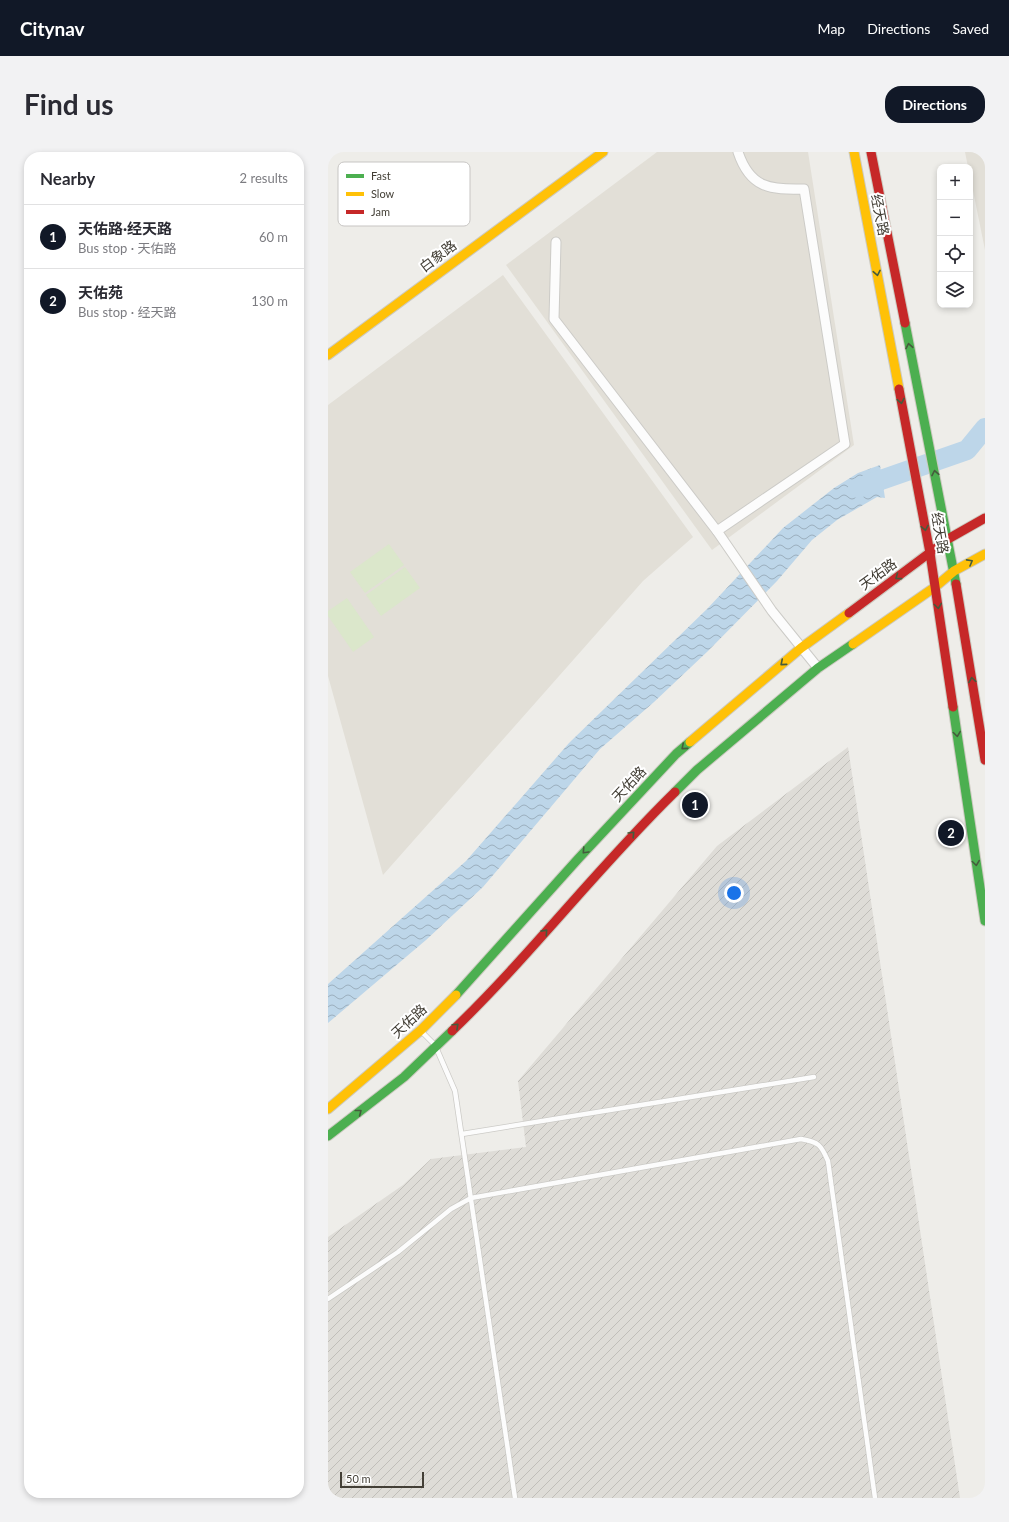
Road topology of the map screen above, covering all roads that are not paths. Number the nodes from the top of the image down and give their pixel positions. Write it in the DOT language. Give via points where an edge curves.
graph roads {
  1 [pos="603,152"];
  2 [pos="738,152"];
  3 [pos="845,152"];
  4 [pos="854,152"];
  5 [pos="871,152"];
  6 [pos="876,152"];
  7 [pos="556,242"];
  8 [pos="889,245"];
  9 [pos="873,254"];
  10 [pos="328,355"];
  11 [pos="985,518"];
  12 [pos="717,531"];
  13 [pos="948,539"];
  14 [pos="930,553"];
  15 [pos="985,554"];
  16 [pos="954,571"];
  17 [pos="935,587"];
  18 [pos="801,648"];
  19 [pos="818,668"];
  20 [pos="985,760"];
  21 [pos="985,921"];
  22 [pos="421,1030"];
  23 [pos="435,1045"];
  24 [pos="814,1077"];
  25 [pos="328,1108"];
  26 [pos="462,1134"];
  27 [pos="328,1136"];
  28 [pos="471,1198"];
  29 [pos="328,1299"];
  30 [pos="515,1498"];
  31 [pos="875,1498"];
  1 -- 10 [label="main road, 白象路"];
  2 -- 12 [label="street" via="743,166 756,181 779,190 804,189 845,444"];
  3 -- 9 [label="main road"];
  4 -- 9 [label="main road, 经天路"];
  5 -- 8 [label="main road, 经天路"];
  6 -- 8 [label="main road"];
  7 -- 12 [label="street" via="554,319"];
  13 -- 8 [label="main road, 经天路, one-way"];
  9 -- 14 [label="main road, 经天路, one-way"];
  11 -- 13 [label="main road, 天佑路"];
  12 -- 18 [label="street"];
  13 -- 14 [label="main road, 天佑路"];
  13 -- 16 [label="main road, 经天路"];
  14 -- 17 [label="main road, 经天路"];
  14 -- 18 [label="main road, 天佑路, one-way"];
  16 -- 15 [label="main road, one-way"];
  16 -- 17 [label="main road"];
  20 -- 16 [label="main road, 经天路, one-way"];
  17 -- 19 [label="main road"];
  17 -- 21 [label="main road, 经天路, one-way"];
  18 -- 19 [label="street"];
  18 -- 22 [label="main road, 天佑路, one-way" via="676,754 466,985"];
  23 -- 19 [label="main road, one-way" via="484,1000 631,835 697,770"];
  22 -- 23 [label="lane"];
  22 -- 25 [label="main road, 天佑路"];
  23 -- 26 [label="lane" via="455,1091"];
  27 -- 23 [label="main road, one-way" via="404,1077"];
  24 -- 26 [label="lane"];
  26 -- 28 [label="lane"];
  28 -- 29 [label="lane"];
  28 -- 30 [label="lane"];
  28 -- 31 [label="lane" via="801,1139 814,1141 822,1147 828,1161"];
}
